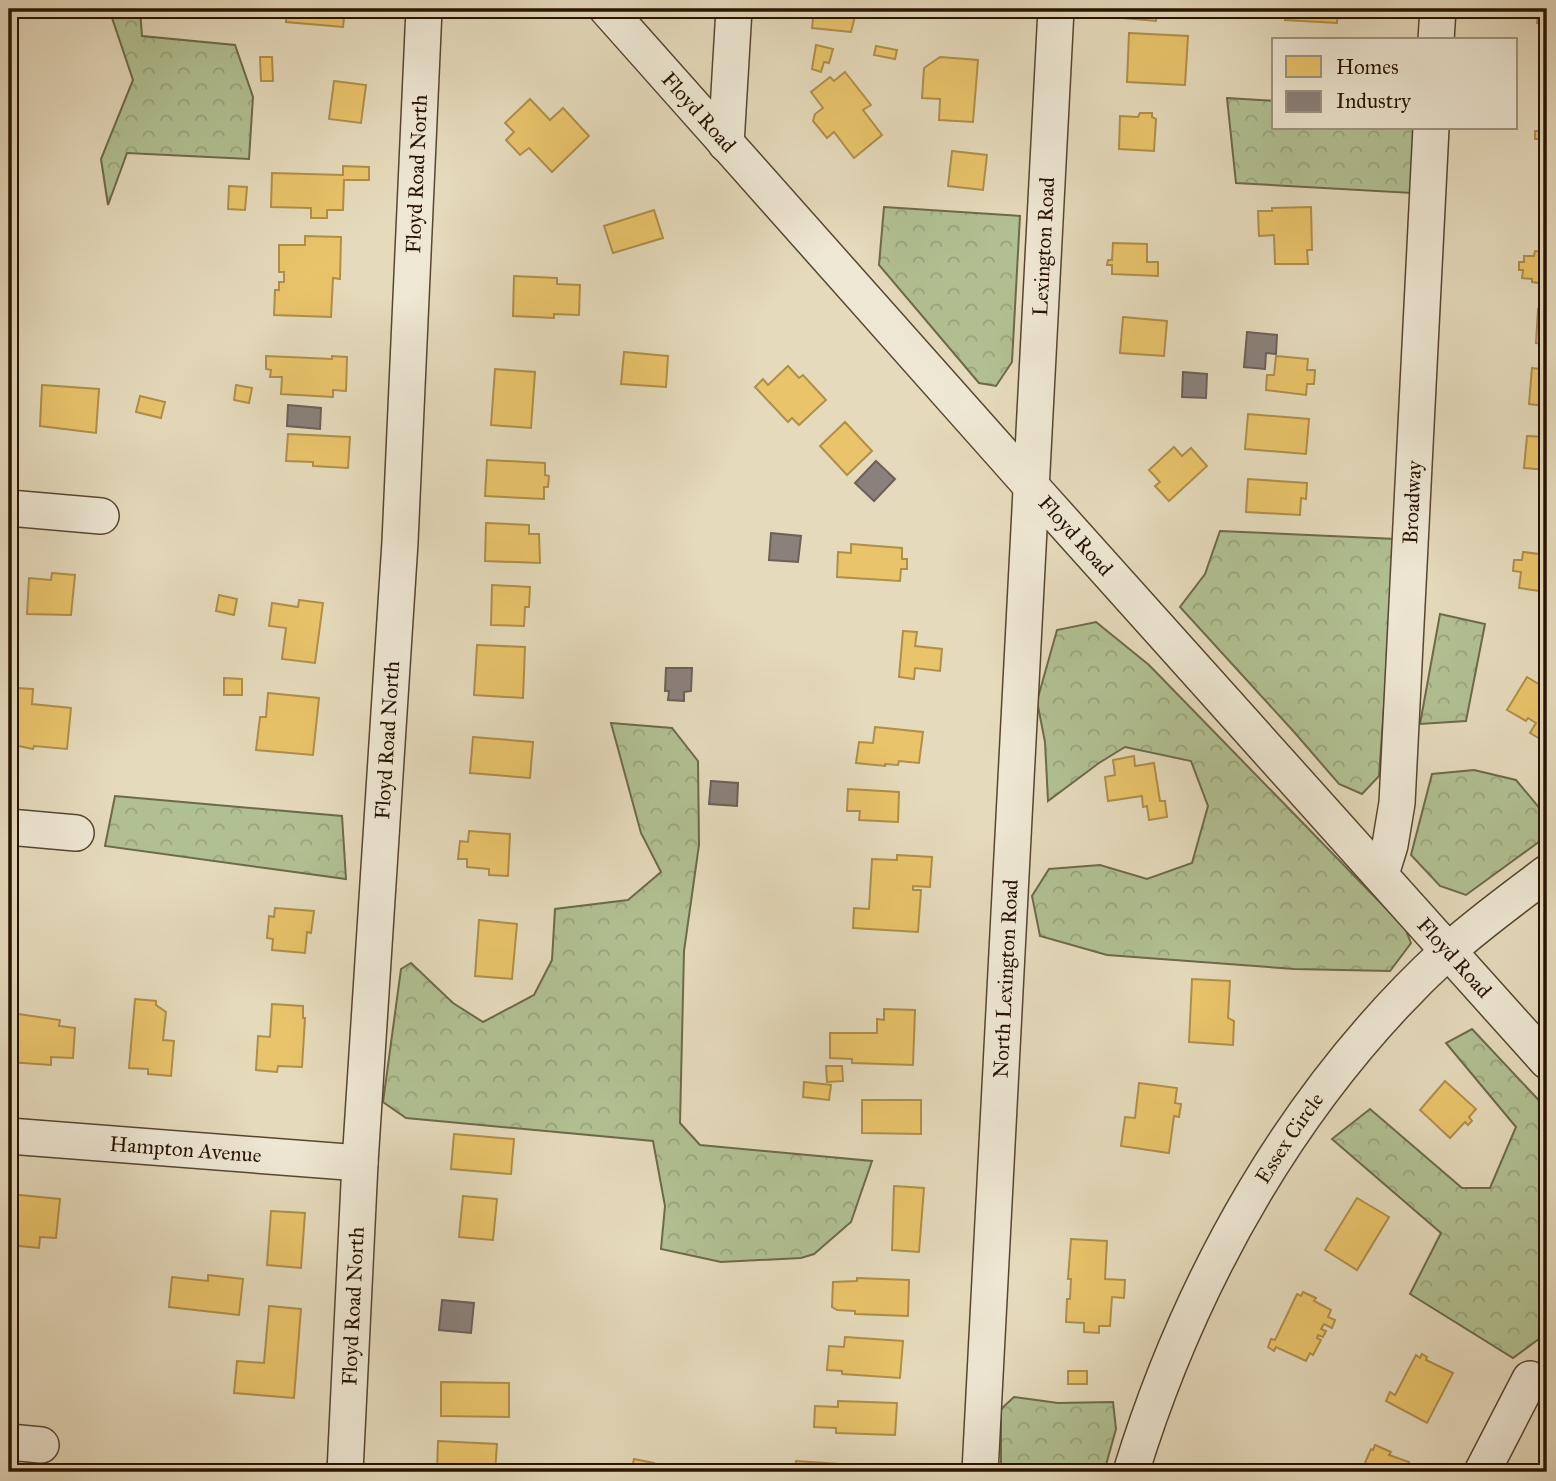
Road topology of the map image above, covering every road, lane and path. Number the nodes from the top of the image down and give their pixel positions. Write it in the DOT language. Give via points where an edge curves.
graph roads {
  1 [pos="424,9"];
  2 [pos="607,9"];
  3 [pos="734,9"];
  4 [pos="1056,9"];
  5 [pos="1438,9"];
  6 [pos="1436,38"];
  7 [pos="1431,130"];
  8 [pos="726,144"];
  9 [pos="1031,486"];
  10 [pos="9,508"];
  11 [pos="101,516"];
  12 [pos="9,827"];
  13 [pos="76,833"];
  14 [pos="1547,873"];
  15 [pos="1381,874"];
  16 [pos="1448,951"];
  17 [pos="1547,1061"];
  18 [pos="9,1136"];
  19 [pos="360,1163"];
  20 [pos="1530,1379"];
  21 [pos="345,1472"];
  22 [pos="980,1472"];
  23 [pos="1131,1472"];
  24 [pos="1482,1472"];
  1 -- 19 [label="street, Floyd Road North" via="400,542"];
  2 -- 8 [label="street, Floyd Road"];
  3 -- 8 [label="street"];
  4 -- 9 [label="street, Lexington Road"];
  5 -- 6 [label="street"];
  7 -- 15 [label="street, Broadway" via="1397,803"];
  8 -- 9 [label="street, Floyd Road"];
  9 -- 15 [label="street, Floyd Road"];
  9 -- 22 [label="street, North Lexington Road"];
  10 -- 11 [label="street"];
  12 -- 13 [label="street"];
  14 -- 16 [label="street, Essex Circle"];
  15 -- 16 [label="street, Floyd Road"];
  16 -- 17 [label="street, Floyd Road"];
  16 -- 23 [label="street, Essex Circle" via="1343,1064 1281,1149 1184,1327"];
  18 -- 19 [label="street, Hampton Avenue"];
  19 -- 21 [label="street, Floyd Road North"];
  20 -- 24 [label="street"];
}
